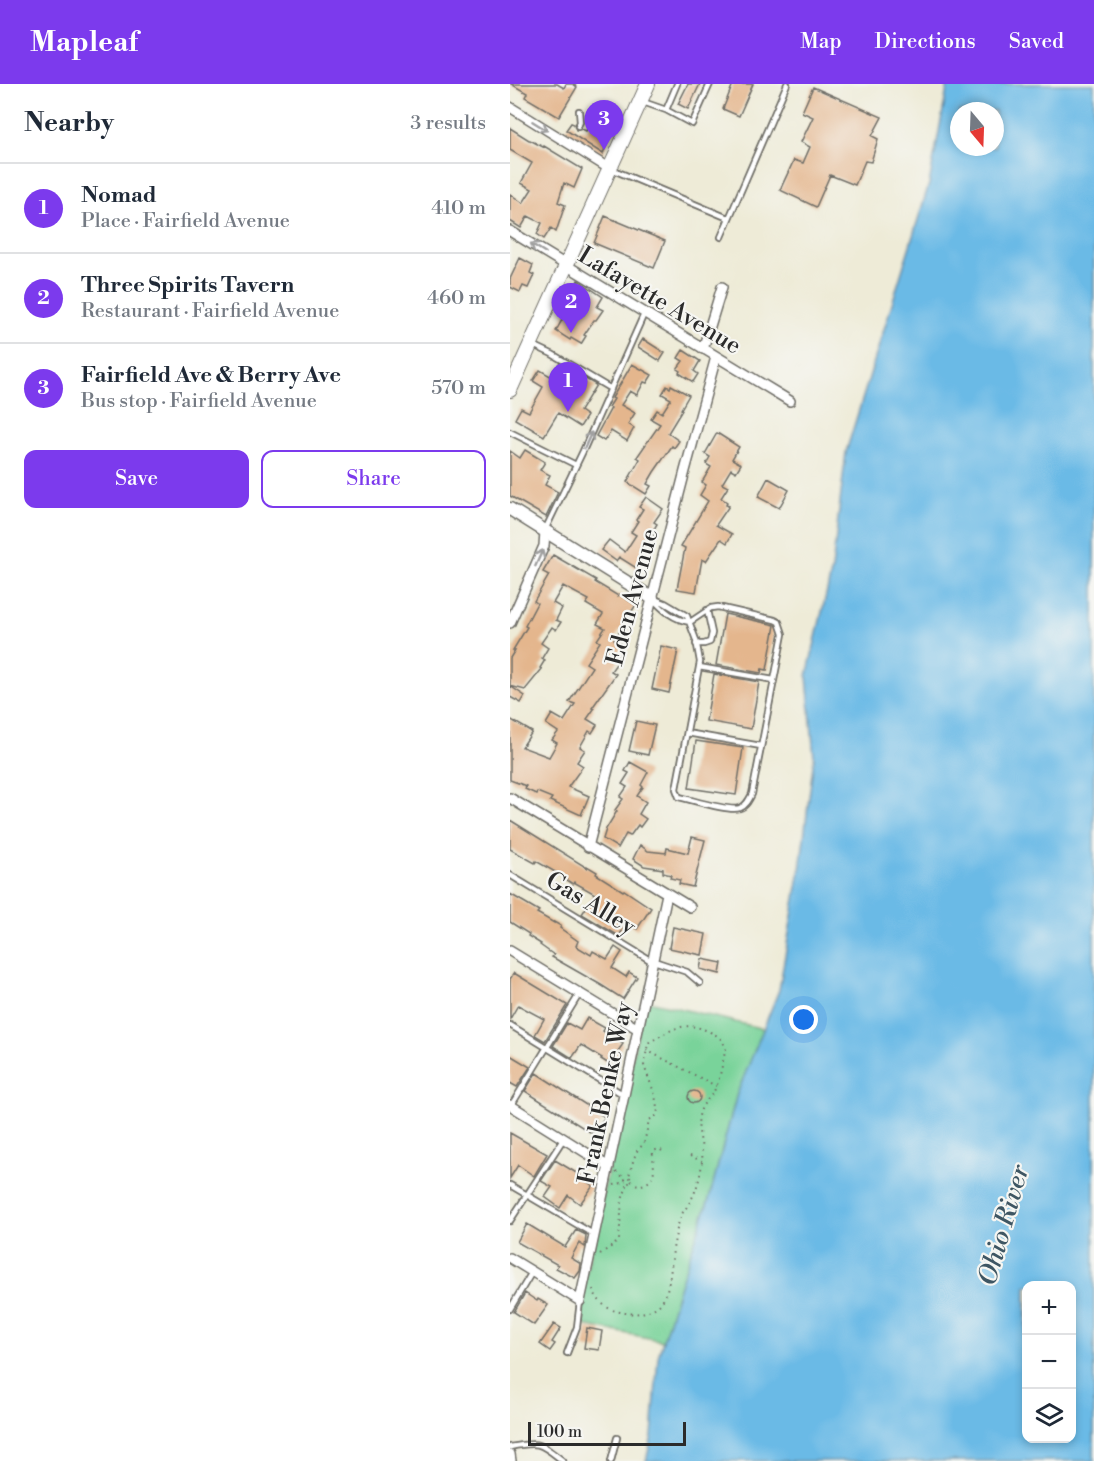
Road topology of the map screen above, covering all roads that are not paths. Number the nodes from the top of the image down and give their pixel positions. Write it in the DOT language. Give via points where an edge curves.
graph roads {
  1 [pos="648,84"];
  2 [pos="678,84"];
  3 [pos="710,84"];
  4 [pos="787,84"];
  5 [pos="640,101"];
  6 [pos="510,107"];
  7 [pos="666,110"];
  8 [pos="579,111"];
  9 [pos="578,126"];
  10 [pos="610,169"];
  11 [pos="728,218"];
  12 [pos="510,231"];
  13 [pos="721,237"];
  14 [pos="566,266"];
  15 [pos="722,287"];
  16 [pos="644,314"];
  17 [pos="531,344"];
  18 [pos="703,349"];
  19 [pos="716,357"];
  20 [pos="610,389"];
  21 [pos="510,390"];
  22 [pos="790,401"];
  23 [pos="510,432"];
  24 [pos="576,465"];
  25 [pos="510,510"];
  26 [pos="545,531"];
  27 [pos="652,598"];
  28 [pos="707,610"];
  29 [pos="690,622"];
  30 [pos="510,623"];
  31 [pos="696,644"];
  32 [pos="699,667"];
  33 [pos="774,680"];
  34 [pos="687,733"];
  35 [pos="761,746"];
  36 [pos="510,798"];
  37 [pos="588,846"];
  38 [pos="510,875"];
  39 [pos="667,894"];
  40 [pos="690,907"];
  41 [pos="510,951"];
  42 [pos="654,961"];
  43 [pos="700,983"];
  44 [pos="580,993"];
  45 [pos="510,1025"];
  46 [pos="638,1029"];
  47 [pos="546,1048"];
  48 [pos="624,1095"];
  49 [pos="510,1105"];
  50 [pos="564,1138"];
  51 [pos="609,1167"];
  52 [pos="510,1185"];
  53 [pos="526,1195"];
  54 [pos="510,1221"];
  55 [pos="594,1234"];
  56 [pos="510,1258"];
  57 [pos="532,1272"];
  58 [pos="580,1301"];
  59 [pos="510,1309"];
  60 [pos="567,1353"];
  61 [pos="617,1438"];
  62 [pos="510,1447"];
  63 [pos="510,1454"];
  64 [pos="511,1461"];
  65 [pos="563,1461"];
  66 [pos="611,1461"];
  1 -- 5 [label="main road"];
  2 -- 7 [label="lane"];
  3 -- 7 [label="lane" via="692,124"];
  4 -- 11 [label="lane"];
  5 -- 7 [label="lane"];
  5 -- 10 [label="main road"];
  6 -- 10 [label="street, one-way" via="570,139"];
  8 -- 9 [label="lane"];
  10 -- 11 [label="lane"];
  10 -- 14 [label="main road"];
  11 -- 13 [label="lane"];
  14 -- 12 [label="street, Lafayette Avenue, one-way"];
  14 -- 16 [label="street, Lafayette Avenue"];
  14 -- 17 [label="main road"];
  15 -- 18 [label="street"];
  16 -- 18 [label="street, Lafayette Avenue"];
  16 -- 20 [label="lane"];
  17 -- 20 [label="lane"];
  17 -- 21 [label="main road"];
  18 -- 19 [label="street, Lafayette Avenue"];
  19 -- 22 [label="street, Lafayette Avenue"];
  19 -- 27 [label="street, Eden Avenue"];
  24 -- 20 [label="lane, one-way"];
  23 -- 24 [label="lane"];
  24 -- 26 [label="lane"];
  25 -- 26 [label="street"];
  26 -- 27 [label="street"];
  30 -- 26 [label="street, one-way" via="544,546"];
  27 -- 29 [label="lane" via="687,616"];
  27 -- 37 [label="street, Eden Avenue"];
  28 -- 29 [label="lane"];
  28 -- 31 [label="lane" via="710,642"];
  28 -- 33 [label="lane" via="718,607 779,622 783,634"];
  29 -- 31 [label="lane"];
  31 -- 32 [label="lane"];
  32 -- 33 [label="lane"];
  32 -- 34 [label="lane"];
  33 -- 35 [label="lane"];
  34 -- 35 [label="lane"];
  34 -- 35 [label="lane" via="676,789 680,797 732,810 742,808 752,794"];
  36 -- 37 [label="street"];
  37 -- 39 [label="street"];
  38 -- 42 [label="lane, Gas Alley"];
  39 -- 40 [label="street"];
  39 -- 42 [label="street, Frank Benke Way"];
  41 -- 44 [label="street"];
  42 -- 43 [label="lane, Gas Alley" via="687,972"];
  42 -- 46 [label="street, Frank Benke Way"];
  44 -- 46 [label="street"];
  44 -- 47 [label="lane"];
  45 -- 47 [label="lane"];
  46 -- 48 [label="street, Frank Benke Way"];
  47 -- 48 [label="lane"];
  47 -- 49 [label="lane"];
  48 -- 51 [label="street, Frank Benke Way"];
  49 -- 50 [label="street"];
  50 -- 51 [label="street"];
  50 -- 53 [label="lane"];
  51 -- 55 [label="street, Frank Benke Way"];
  52 -- 53 [label="lane"];
  53 -- 54 [label="lane"];
  53 -- 55 [label="lane"];
  55 -- 58 [label="street, Frank Benke Way"];
  56 -- 57 [label="street"];
  57 -- 58 [label="street"];
  57 -- 59 [label="lane"];
  58 -- 60 [label="lane" via="577,1327"];
  61 -- 66 [label="lane"];
  62 -- 65 [label="lane" via="542,1444"];
  63 -- 64 [label="street"];
}
